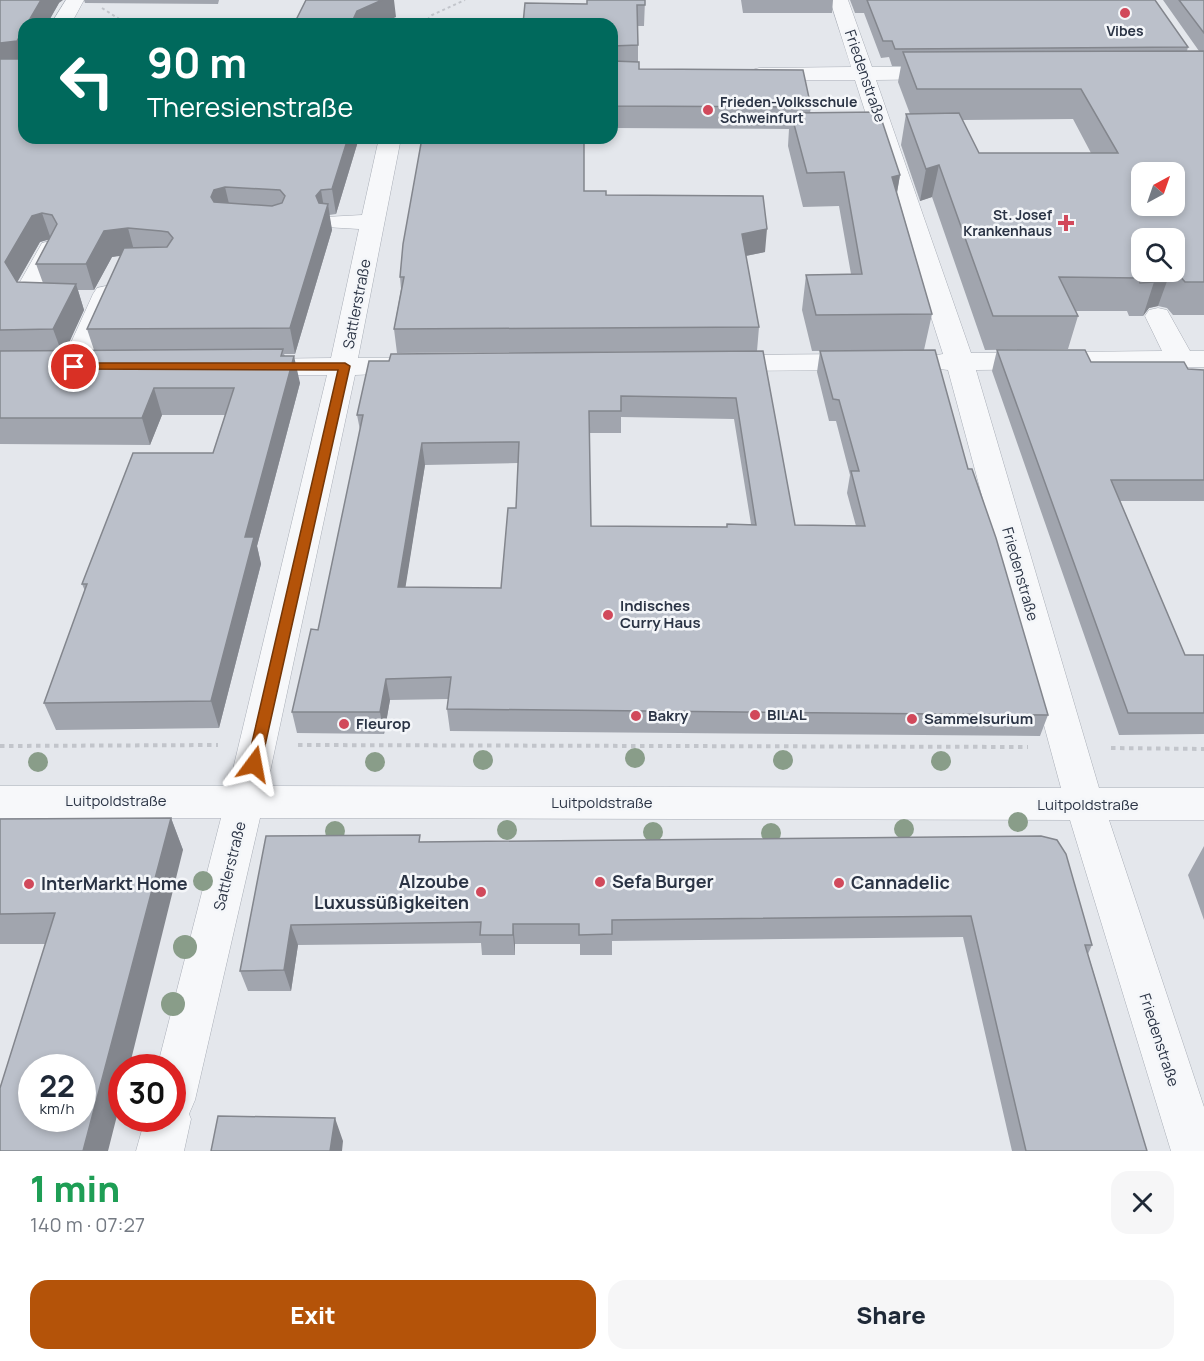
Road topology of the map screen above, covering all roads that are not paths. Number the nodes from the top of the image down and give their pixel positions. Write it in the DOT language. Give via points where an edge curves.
graph roads {
  1 [pos="75,0"];
  2 [pos="839,0"];
  3 [pos="64,18"];
  4 [pos="864,73"];
  5 [pos="969,73"];
  6 [pos="738,74"];
  7 [pos="389,144"];
  8 [pos="334,222"];
  9 [pos="374,222"];
  10 [pos="51,248"];
  11 [pos="116,273"];
  12 [pos="104,300"];
  13 [pos="1158,316"];
  14 [pos="1192,359"];
  15 [pos="960,362"];
  16 [pos="699,364"];
  17 [pos="345,366"];
  18 [pos="439,366"];
  19 [pos="75,367"];
  20 [pos="227,367"];
  21 [pos="246,801"];
  22 [pos="0,802"];
  23 [pos="1204,804"];
  24 [pos="1085,805"];
  25 [pos="183,1054"];
  26 [pos="165,1132"];
  27 [pos="160,1151"];
  28 [pos="1195,1151"];
  1 -- 3 [label="street"];
  2 -- 4 [label="street, Friedenstraße"];
  4 -- 5 [label="street"];
  4 -- 6 [label="street"];
  4 -- 15 [label="street, Friedenstraße"];
  7 -- 9 [label="street, Sattlerstraße"];
  8 -- 9 [label="street"];
  9 -- 17 [label="street, Sattlerstraße"];
  10 -- 12 [label="street" via="29,289 35,300"];
  11 -- 12 [label="street"];
  12 -- 19 [label="street"];
  13 -- 14 [label="street"];
  14 -- 15 [label="street"];
  15 -- 16 [label="street"];
  15 -- 24 [label="street, Friedenstraße"];
  17 -- 18 [label="street"];
  17 -- 20 [label="street"];
  17 -- 21 [label="street, Sattlerstraße"];
  21 -- 22 [label="street, Luitpoldstraße"];
  21 -- 24 [label="street, Luitpoldstraße"];
  21 -- 25 [label="street, Sattlerstraße"];
  23 -- 24 [label="street, Luitpoldstraße"];
  24 -- 28 [label="street, Friedenstraße"];
  26 -- 27 [label="street"];
}
